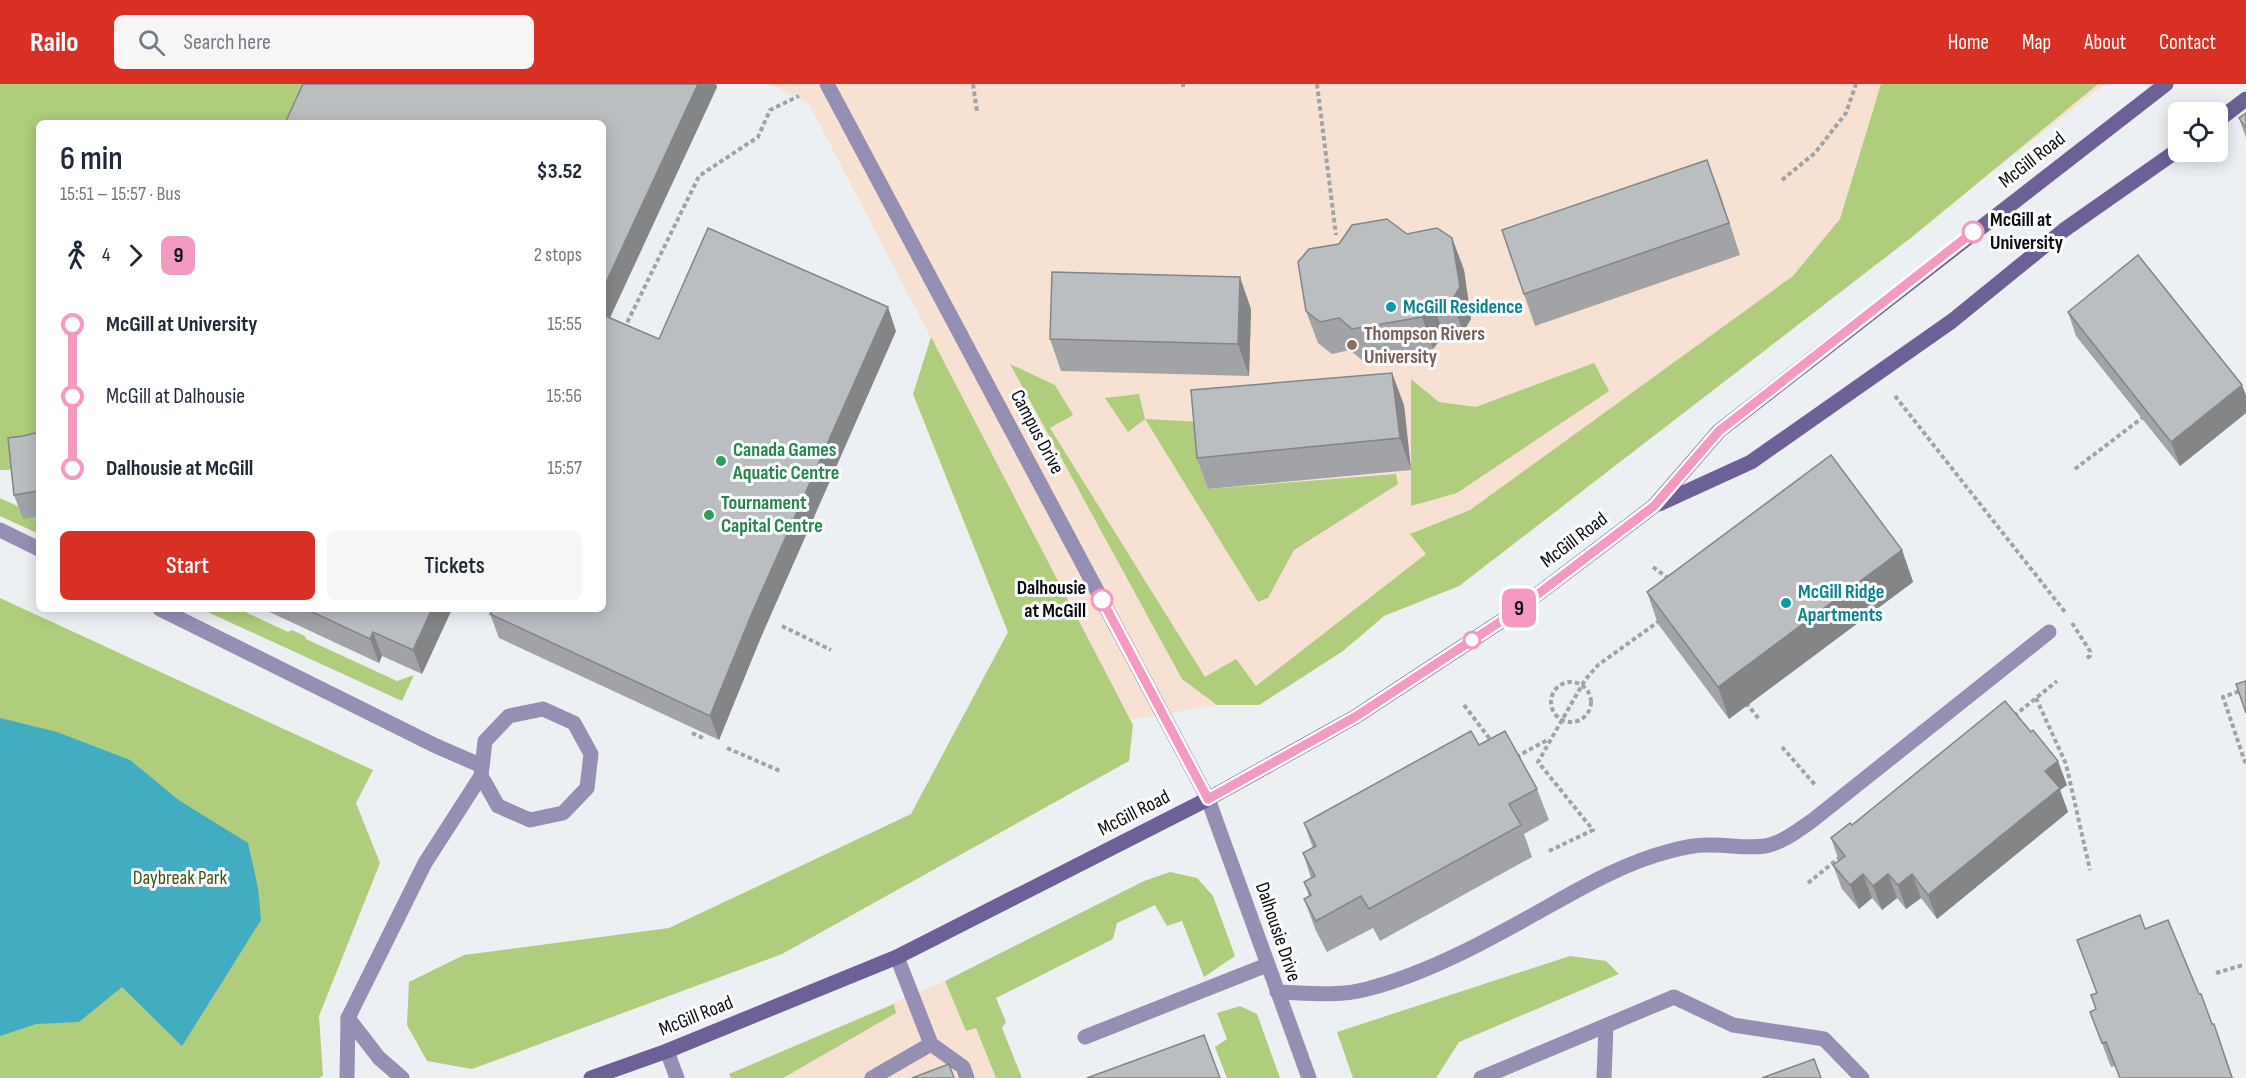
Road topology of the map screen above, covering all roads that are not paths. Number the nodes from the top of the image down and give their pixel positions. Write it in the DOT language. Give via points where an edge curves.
graph roads {
  1 [pos="827,84"];
  2 [pos="2166,84"];
  3 [pos="2246,99"];
  4 [pos="2228,113"];
  5 [pos="2168,157"];
  6 [pos="1654,506"];
  7 [pos="0,530"];
  8 [pos="36,548"];
  9 [pos="166,612"];
  10 [pos="2049,632"];
  11 [pos="482,771"];
  12 [pos="1208,799"];
  13 [pos="897,957"];
  14 [pos="1267,965"];
  15 [pos="1277,992"];
  16 [pos="348,1018"];
  17 [pos="1606,1026"];
  18 [pos="1085,1036"];
  19 [pos="931,1044"];
  20 [pos="667,1051"];
  21 [pos="348,1078"];
  22 [pos="402,1078"];
  23 [pos="591,1078"];
  24 [pos="677,1078"];
  25 [pos="872,1078"];
  26 [pos="967,1078"];
  27 [pos="1309,1078"];
  28 [pos="1482,1078"];
  29 [pos="1604,1078"];
  30 [pos="1862,1078"];
  1 -- 12 [label="street, Campus Drive"];
  2 -- 6 [label="main road, McGill Road" via="1719,431"];
  3 -- 4 [label="main road"];
  5 -- 6 [label="main road, McGill Road" via="2064,230 1952,321 1751,462"];
  6 -- 12 [label="main road, McGill Road" via="1509,616 1394,692"];
  7 -- 8 [label="street"];
  9 -- 11 [label="street"];
  10 -- 15 [label="street" via="1792,834 1767,845 1747,848 1705,845 1671,850 1630,865 1487,940 1400,980 1330,995"];
  11 -- 11 [label="street" via="498,806 530,820 563,813 587,788 591,754 574,723 543,709 509,716 485,741"];
  11 -- 16 [label="street" via="425,863"];
  12 -- 13 [label="main road, McGill Road"];
  12 -- 14 [label="street, Dalhousie Drive"];
  13 -- 19 [label="street"];
  13 -- 20 [label="main road, McGill Road"];
  14 -- 15 [label="street, Dalhousie Drive"];
  14 -- 18 [label="street"];
  15 -- 27 [label="street, Dalhousie Drive"];
  16 -- 21 [label="street"];
  16 -- 22 [label="street" via="379,1058"];
  17 -- 28 [label="street"];
  17 -- 29 [label="street"];
  17 -- 30 [label="street" via="1674,997 1733,1025 1824,1039"];
  19 -- 25 [label="street"];
  19 -- 26 [label="street" via="963,1067"];
  20 -- 23 [label="main road, McGill Road"];
  20 -- 24 [label="street"];
}
